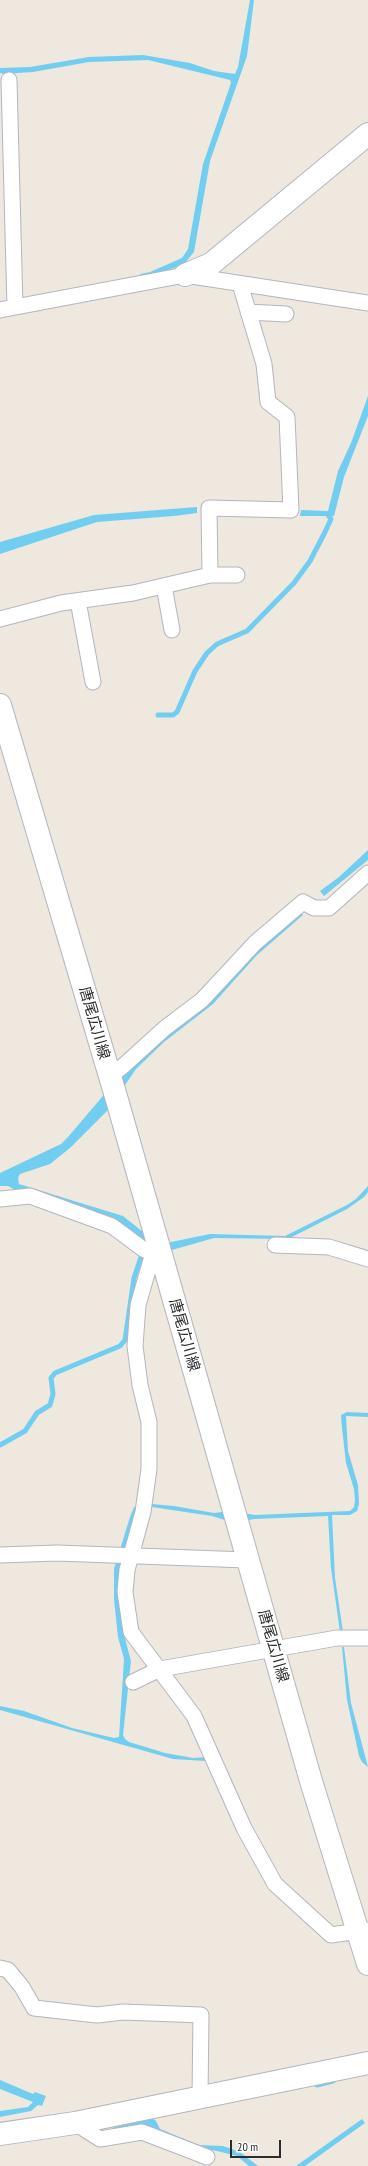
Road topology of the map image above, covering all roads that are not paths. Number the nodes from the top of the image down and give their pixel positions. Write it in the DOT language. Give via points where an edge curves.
graph roads {
  1 [pos="9,80"];
  2 [pos="368,134"];
  3 [pos="185,275"];
  4 [pos="240,284"];
  5 [pos="368,303"];
  6 [pos="7,309"];
  7 [pos="248,312"];
  8 [pos="286,314"];
  9 [pos="237,574"];
  10 [pos="210,575"];
  11 [pos="164,586"];
  12 [pos="78,601"];
  13 [pos="0,619"];
  14 [pos="172,630"];
  15 [pos="93,682"];
  16 [pos="0,705"];
  17 [pos="368,873"];
  18 [pos="113,1086"];
  19 [pos="0,1199"];
  20 [pos="275,1245"];
  21 [pos="158,1251"];
  22 [pos="368,1259"];
  23 [pos="0,1555"];
  24 [pos="124,1555"];
  25 [pos="247,1560"];
  26 [pos="368,1638"];
  27 [pos="274,1648"];
  28 [pos="160,1669"];
  29 [pos="133,1682"];
  30 [pos="363,1930"];
  31 [pos="368,1964"];
  32 [pos="0,1968"];
  33 [pos="368,2063"];
  34 [pos="200,2097"];
  35 [pos="75,2123"];
  36 [pos="0,2134"];
  37 [pos="207,2157"];
  1 -- 6 [label="street"];
  2 -- 3 [label="main road" via="211,264"];
  3 -- 4 [label="street"];
  3 -- 6 [label="street"];
  4 -- 5 [label="street"];
  4 -- 7 [label="street"];
  7 -- 8 [label="street"];
  7 -- 10 [label="street" via="264,364 268,402 287,417 291,510 209,508"];
  9 -- 10 [label="street"];
  10 -- 11 [label="street"];
  11 -- 12 [label="street" via="133,594"];
  11 -- 14 [label="street"];
  12 -- 13 [label="street"];
  12 -- 15 [label="street"];
  16 -- 18 [label="main road, 唐尾広川線"];
  17 -- 18 [label="street" via="329,908 314,908 303,902 255,943 202,1000 165,1028 122,1067"];
  18 -- 21 [label="main road, 唐尾広川線"];
  19 -- 21 [label="street" via="30,1196 112,1226 143,1249"];
  20 -- 22 [label="street" via="329,1247"];
  21 -- 24 [label="street" via="138,1305 136,1346 140,1385 149,1422 149,1470 143,1512"];
  21 -- 25 [label="main road, 唐尾広川線"];
  23 -- 24 [label="street"];
  24 -- 25 [label="street"];
  24 -- 28 [label="street" via="125,1592 131,1632"];
  25 -- 27 [label="main road, 唐尾広川線"];
  26 -- 27 [label="street" via="338,1638"];
  27 -- 28 [label="street"];
  27 -- 30 [label="main road, 唐尾広川線" via="311,1781"];
  28 -- 29 [label="street"];
  28 -- 30 [label="street" via="194,1716 244,1828 275,1884 331,1935"];
  30 -- 31 [label="main road, 唐尾広川線"];
  32 -- 34 [label="street" via="8,1970 34,2008 97,2016 122,2012 201,2015"];
  33 -- 34 [label="main road"];
  34 -- 35 [label="main road"];
  35 -- 36 [label="main road"];
  35 -- 37 [label="street" via="100,2139 142,2132"];
}
